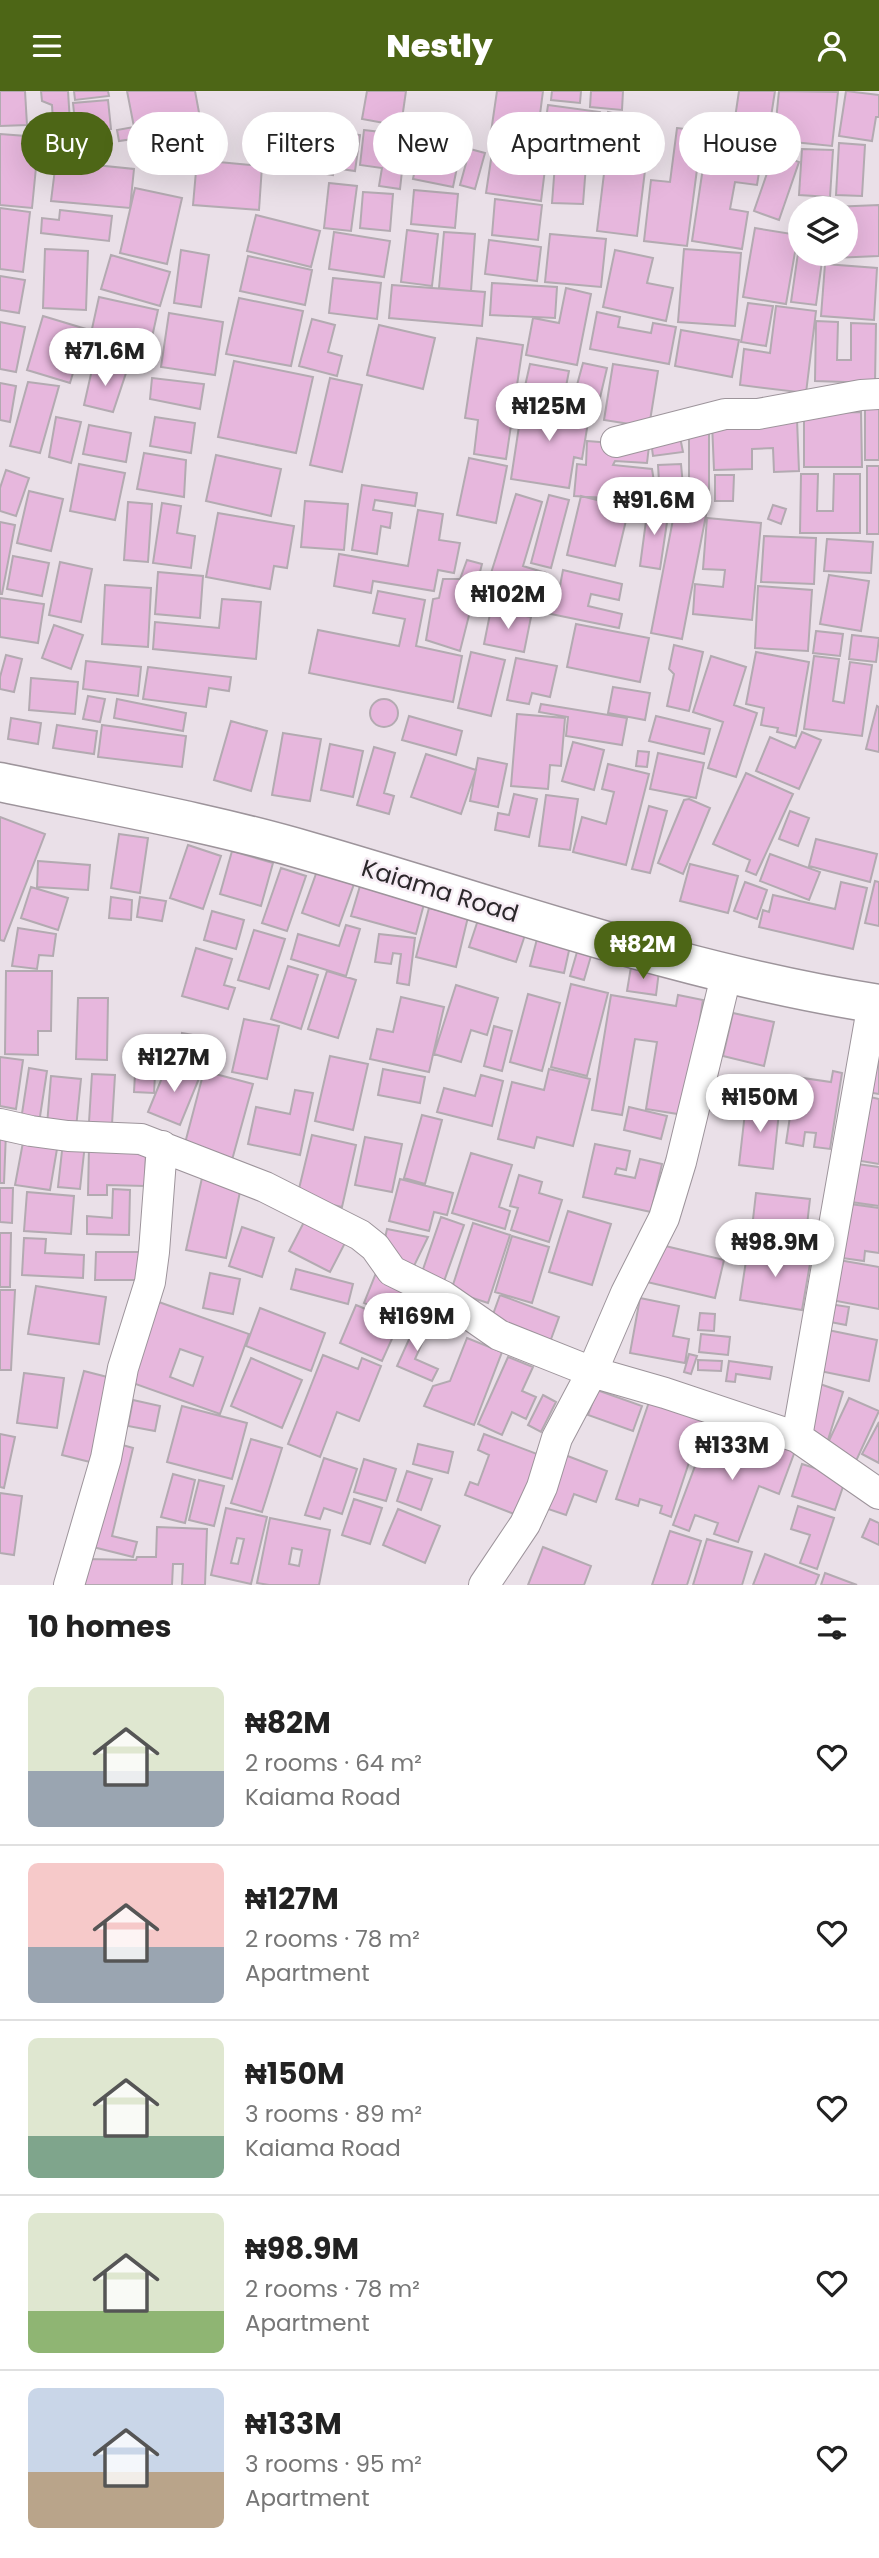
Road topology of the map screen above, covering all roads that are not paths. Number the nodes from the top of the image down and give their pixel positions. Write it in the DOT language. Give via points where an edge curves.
graph roads {
  1 [pos="879,394"];
  2 [pos="616,442"];
  3 [pos="0,763"];
  4 [pos="0,782"];
  5 [pos="727,972"];
  6 [pos="877,995"];
  7 [pos="0,1124"];
  8 [pos="162,1146"];
  9 [pos="592,1372"];
  10 [pos="797,1437"];
  11 [pos="879,1494"];
  12 [pos="69,1585"];
  13 [pos="485,1585"];
  1 -- 2 [label="street" via="758,414 725,414"];
  3 -- 6 [label="highway, Kaiama Road" via="316,832 656,930 824,969"];
  4 -- 5 [label="highway, Kaiama Road" via="310,851 627,947"];
  5 -- 6 [label="highway, Kaiama Road"];
  5 -- 9 [label="street" via="664,1218"];
  6 -- 10 [label="street"];
  7 -- 8 [label="street" via="68,1136 141,1139"];
  8 -- 9 [label="street" via="265,1187 360,1235 392,1271 443,1296 499,1335"];
  8 -- 12 [label="street" via="150,1282 123,1368 106,1458"];
  9 -- 10 [label="street"];
  9 -- 13 [label="street" via="557,1438 525,1524"];
  10 -- 11 [label="street"];
}
